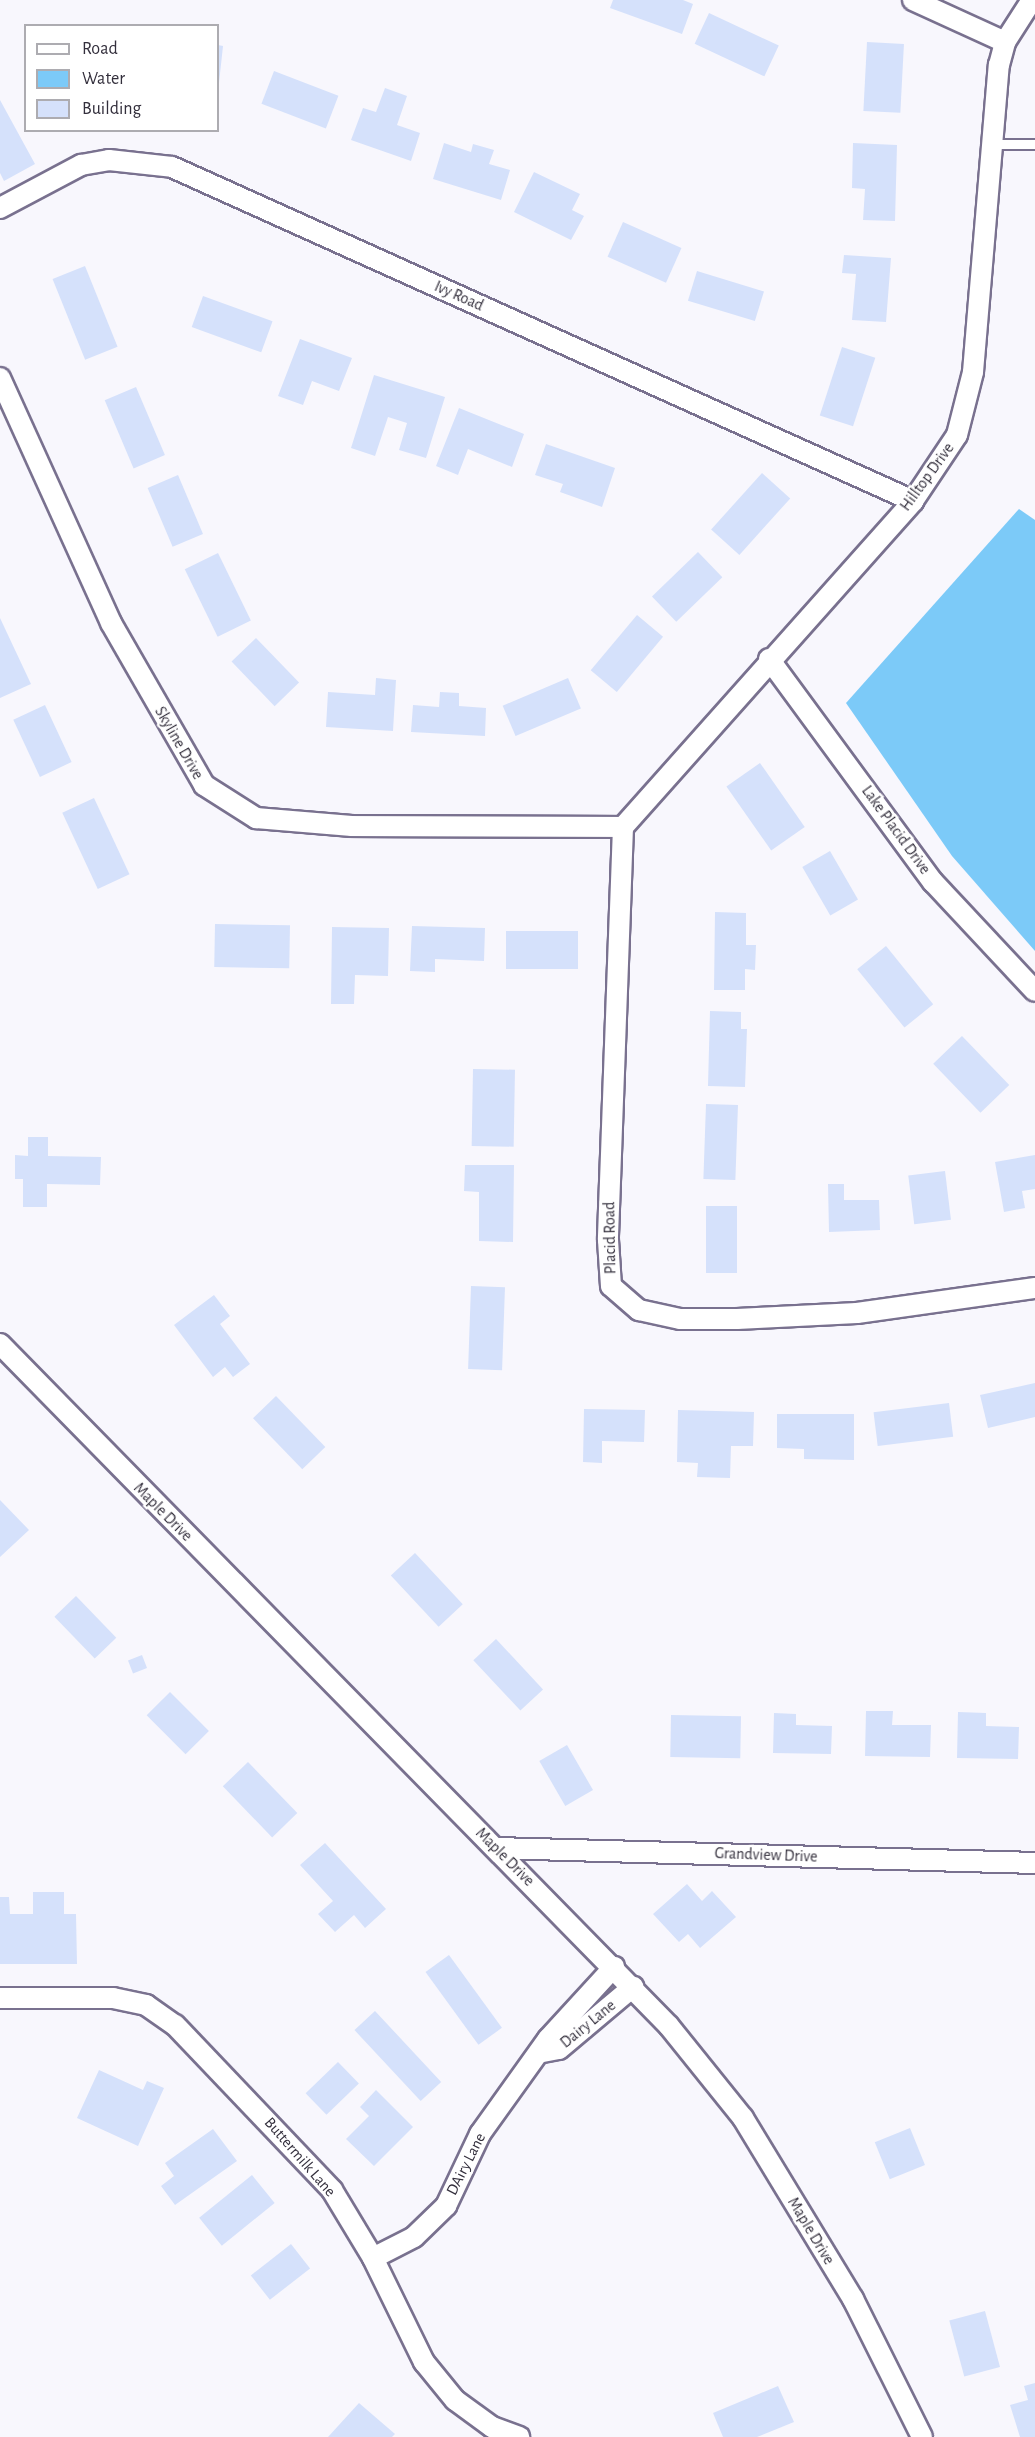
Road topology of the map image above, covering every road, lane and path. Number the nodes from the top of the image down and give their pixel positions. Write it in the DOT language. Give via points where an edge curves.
graph roads {
  1 [pos="913,0"];
  2 [pos="1032,0"];
  3 [pos="1005,42"];
  4 [pos="991,144"];
  5 [pos="1035,144"];
  6 [pos="0,208"];
  7 [pos="0,378"];
  8 [pos="913,501"];
  9 [pos="769,659"];
  10 [pos="624,827"];
  11 [pos="1035,991"];
  12 [pos="1035,1288"];
  13 [pos="0,1344"];
  14 [pos="496,1848"];
  15 [pos="1035,1863"];
  16 [pos="614,1967"];
  17 [pos="633,1987"];
  18 [pos="0,1998"];
  19 [pos="579,2019"];
  20 [pos="543,2052"];
  21 [pos="373,2258"];
  22 [pos="519,2437"];
  23 [pos="922,2437"];
  1 -- 3 [label="street"];
  2 -- 3 [label="street, Hilltop Drive"];
  3 -- 4 [label="street, Hilltop Drive"];
  4 -- 5 [label="lane"];
  4 -- 8 [label="street, Hilltop Drive" via="973,372 957,435"];
  6 -- 8 [label="street, Ivy Road" via="81,165 109,160 172,167"];
  7 -- 10 [label="street, Skyline Drive" via="111,623 204,785 256,818 352,826"];
  8 -- 9 [label="street, Hilltop Drive"];
  9 -- 10 [label="street, Hilltop Drive"];
  9 -- 11 [label="street, Lake Placid Drive" via="933,882"];
  10 -- 12 [label="street, Placid Road" via="608,1240 611,1286 639,1310 680,1318 737,1319 890,1309"];
  13 -- 14 [label="street, Maple Drive"];
  14 -- 15 [label="street, Grandview Drive"];
  14 -- 16 [label="street, Maple Drive"];
  16 -- 17 [label="street, Maple Drive"];
  16 -- 19 [label="street, Dairy Lane"];
  17 -- 19 [label="street, Dairy Lane"];
  17 -- 23 [label="street, Maple Drive" via="743,2118 853,2300"];
  18 -- 21 [label="street, Buttermilk Lane" via="113,1998 146,2005 166,2018 332,2190"];
  19 -- 20 [label="street, Dairy Lane" via="559,2049"];
  20 -- 21 [label="street, DAiry Lane" via="480,2134 446,2206 414,2237"];
  21 -- 22 [label="street, Buttermilk Lane" via="430,2369 455,2400 492,2427"];
}
